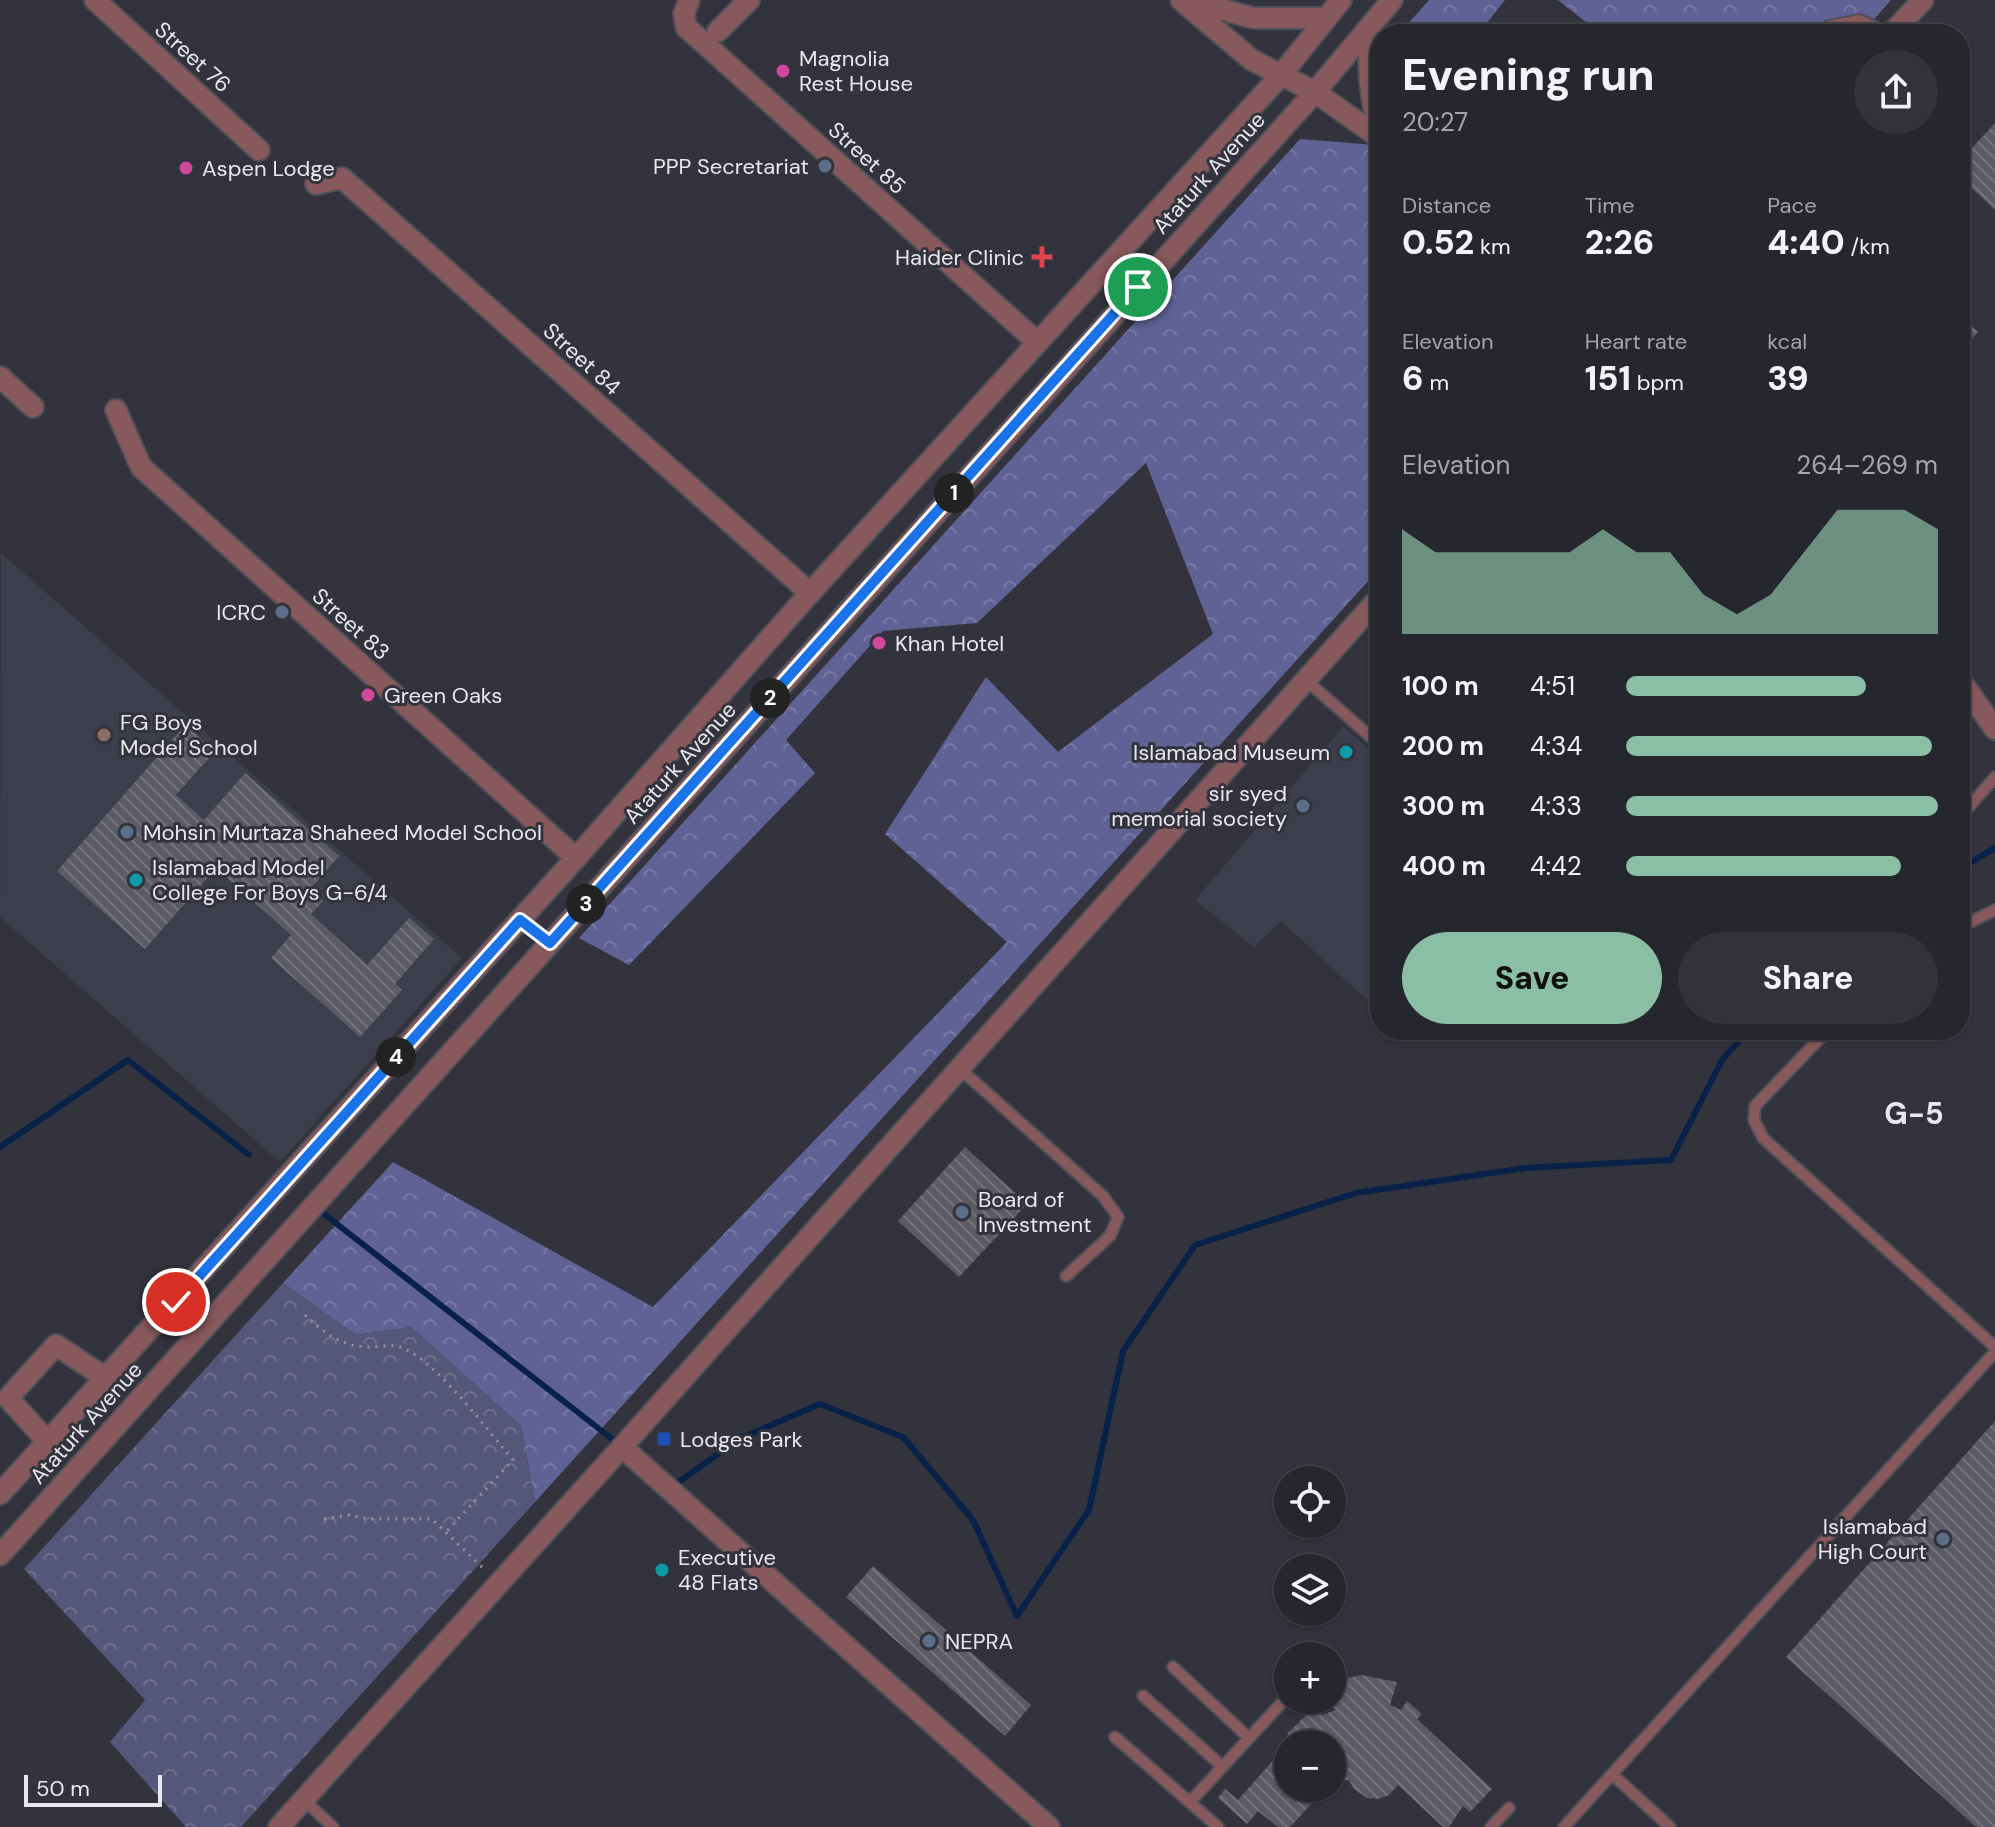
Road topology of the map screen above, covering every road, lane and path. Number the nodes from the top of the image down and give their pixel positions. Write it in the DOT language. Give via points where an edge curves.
graph roads {
  1 [pos="95,0"];
  2 [pos="689,0"];
  3 [pos="749,0"];
  4 [pos="1181,0"];
  5 [pos="1188,0"];
  6 [pos="1341,0"];
  7 [pos="1392,0"];
  8 [pos="1923,0"];
  9 [pos="1326,18"];
  10 [pos="1372,24"];
  11 [pos="1839,24"];
  12 [pos="1868,24"];
  13 [pos="1900,24"];
  14 [pos="1370,26"];
  15 [pos="718,31"];
  16 [pos="1370,35"];
  17 [pos="1281,75"];
  18 [pos="1370,88"];
  19 [pos="1315,92"];
  20 [pos="1370,131"];
  21 [pos="259,150"];
  22 [pos="316,184"];
  23 [pos="1037,342"];
  24 [pos="0,377"];
  25 [pos="33,407"];
  26 [pos="116,410"];
  27 [pos="810,593"];
  28 [pos="1370,609"];
  29 [pos="1307,681"];
  30 [pos="1970,694"];
  31 [pos="1995,729"];
  32 [pos="1370,736"];
  33 [pos="1995,777"];
  34 [pos="1970,806"];
  35 [pos="576,858"];
  36 [pos="1995,910"];
  37 [pos="520,920"];
  38 [pos="1970,922"];
  39 [pos="550,943"];
  40 [pos="1818,1040"];
  41 [pos="959,1068"];
  42 [pos="1066,1276"];
  43 [pos="305,1315"];
  44 [pos="1995,1350"];
  45 [pos="107,1379"];
  46 [pos="48,1442"];
  47 [pos="622,1447"];
  48 [pos="0,1494"];
  49 [pos="324,1519"];
  50 [pos="446,1532"];
  51 [pos="0,1555"];
  52 [pos="499,1584"];
  53 [pos="1173,1667"];
  54 [pos="1143,1696"];
  55 [pos="1274,1711"];
  56 [pos="1115,1737"];
  57 [pos="1249,1738"];
  58 [pos="1222,1766"];
  59 [pos="1612,1774"];
  60 [pos="304,1800"];
  61 [pos="1190,1802"];
  62 [pos="1509,1808"];
  63 [pos="279,1827"];
  64 [pos="333,1827"];
  65 [pos="1049,1827"];
  66 [pos="1218,1827"];
  67 [pos="1491,1827"];
  68 [pos="1564,1827"];
  69 [pos="1670,1827"];
  1 -- 21 [label="street, Street 76"];
  2 -- 23 [label="street, Street 85" via="686,27"];
  3 -- 15 [label="street"];
  4 -- 17 [label="street" via="1236,49"];
  5 -- 9 [label="street" via="1253,18"];
  6 -- 9 [label="street, Ataturk Avenue"];
  7 -- 10 [label="street, Ataturk Avenue"];
  8 -- 13 [label="street"];
  9 -- 17 [label="street, Ataturk Avenue"];
  11 -- 12 [label="lane"];
  14 -- 19 [label="street, Ataturk Avenue"];
  16 -- 18 [label="street"];
  17 -- 19 [label="street"];
  17 -- 23 [label="street, Ataturk Avenue"];
  19 -- 20 [label="street"];
  19 -- 39 [label="street, Ataturk Avenue"];
  22 -- 27 [label="street, Street 84" via="342,178"];
  23 -- 27 [label="street, Ataturk Avenue"];
  24 -- 25 [label="street"];
  26 -- 35 [label="street, Street 83" via="141,467"];
  27 -- 35 [label="street, Ataturk Avenue"];
  28 -- 29 [label="street"];
  29 -- 32 [label="lane"];
  29 -- 41 [label="street"];
  30 -- 31 [label="street"];
  33 -- 34 [label="lane"];
  35 -- 37 [label="street, Ataturk Avenue"];
  36 -- 38 [label="lane"];
  37 -- 39 [label="street"];
  37 -- 45 [label="street, Ataturk Avenue"];
  39 -- 51 [label="street, Ataturk Avenue"];
  40 -- 44 [label="lane" via="1755,1106 1754,1120 1763,1138"];
  41 -- 42 [label="lane" via="1103,1196 1118,1217 1110,1236"];
  41 -- 47 [label="street"];
  43 -- 50 [label="path" via="341,1342 400,1347 417,1356 513,1460"];
  44 -- 59 [label="lane"];
  45 -- 46 [label="street, Ataturk Avenue"];
  45 -- 46 [label="street" via="56,1345 8,1398"];
  46 -- 48 [label="street, Ataturk Avenue"];
  47 -- 52 [label="street"];
  47 -- 65 [label="street"];
  49 -- 50 [label="path" via="425,1518 437,1521"];
  50 -- 52 [label="path"];
  52 -- 60 [label="street"];
  53 -- 57 [label="lane"];
  54 -- 58 [label="lane"];
  55 -- 57 [label="lane"];
  56 -- 61 [label="lane"];
  57 -- 58 [label="lane"];
  58 -- 61 [label="lane"];
  59 -- 68 [label="lane"];
  59 -- 69 [label="lane"];
  60 -- 63 [label="street"];
  60 -- 64 [label="lane"];
  61 -- 66 [label="lane"];
  62 -- 67 [label="lane"];
}
